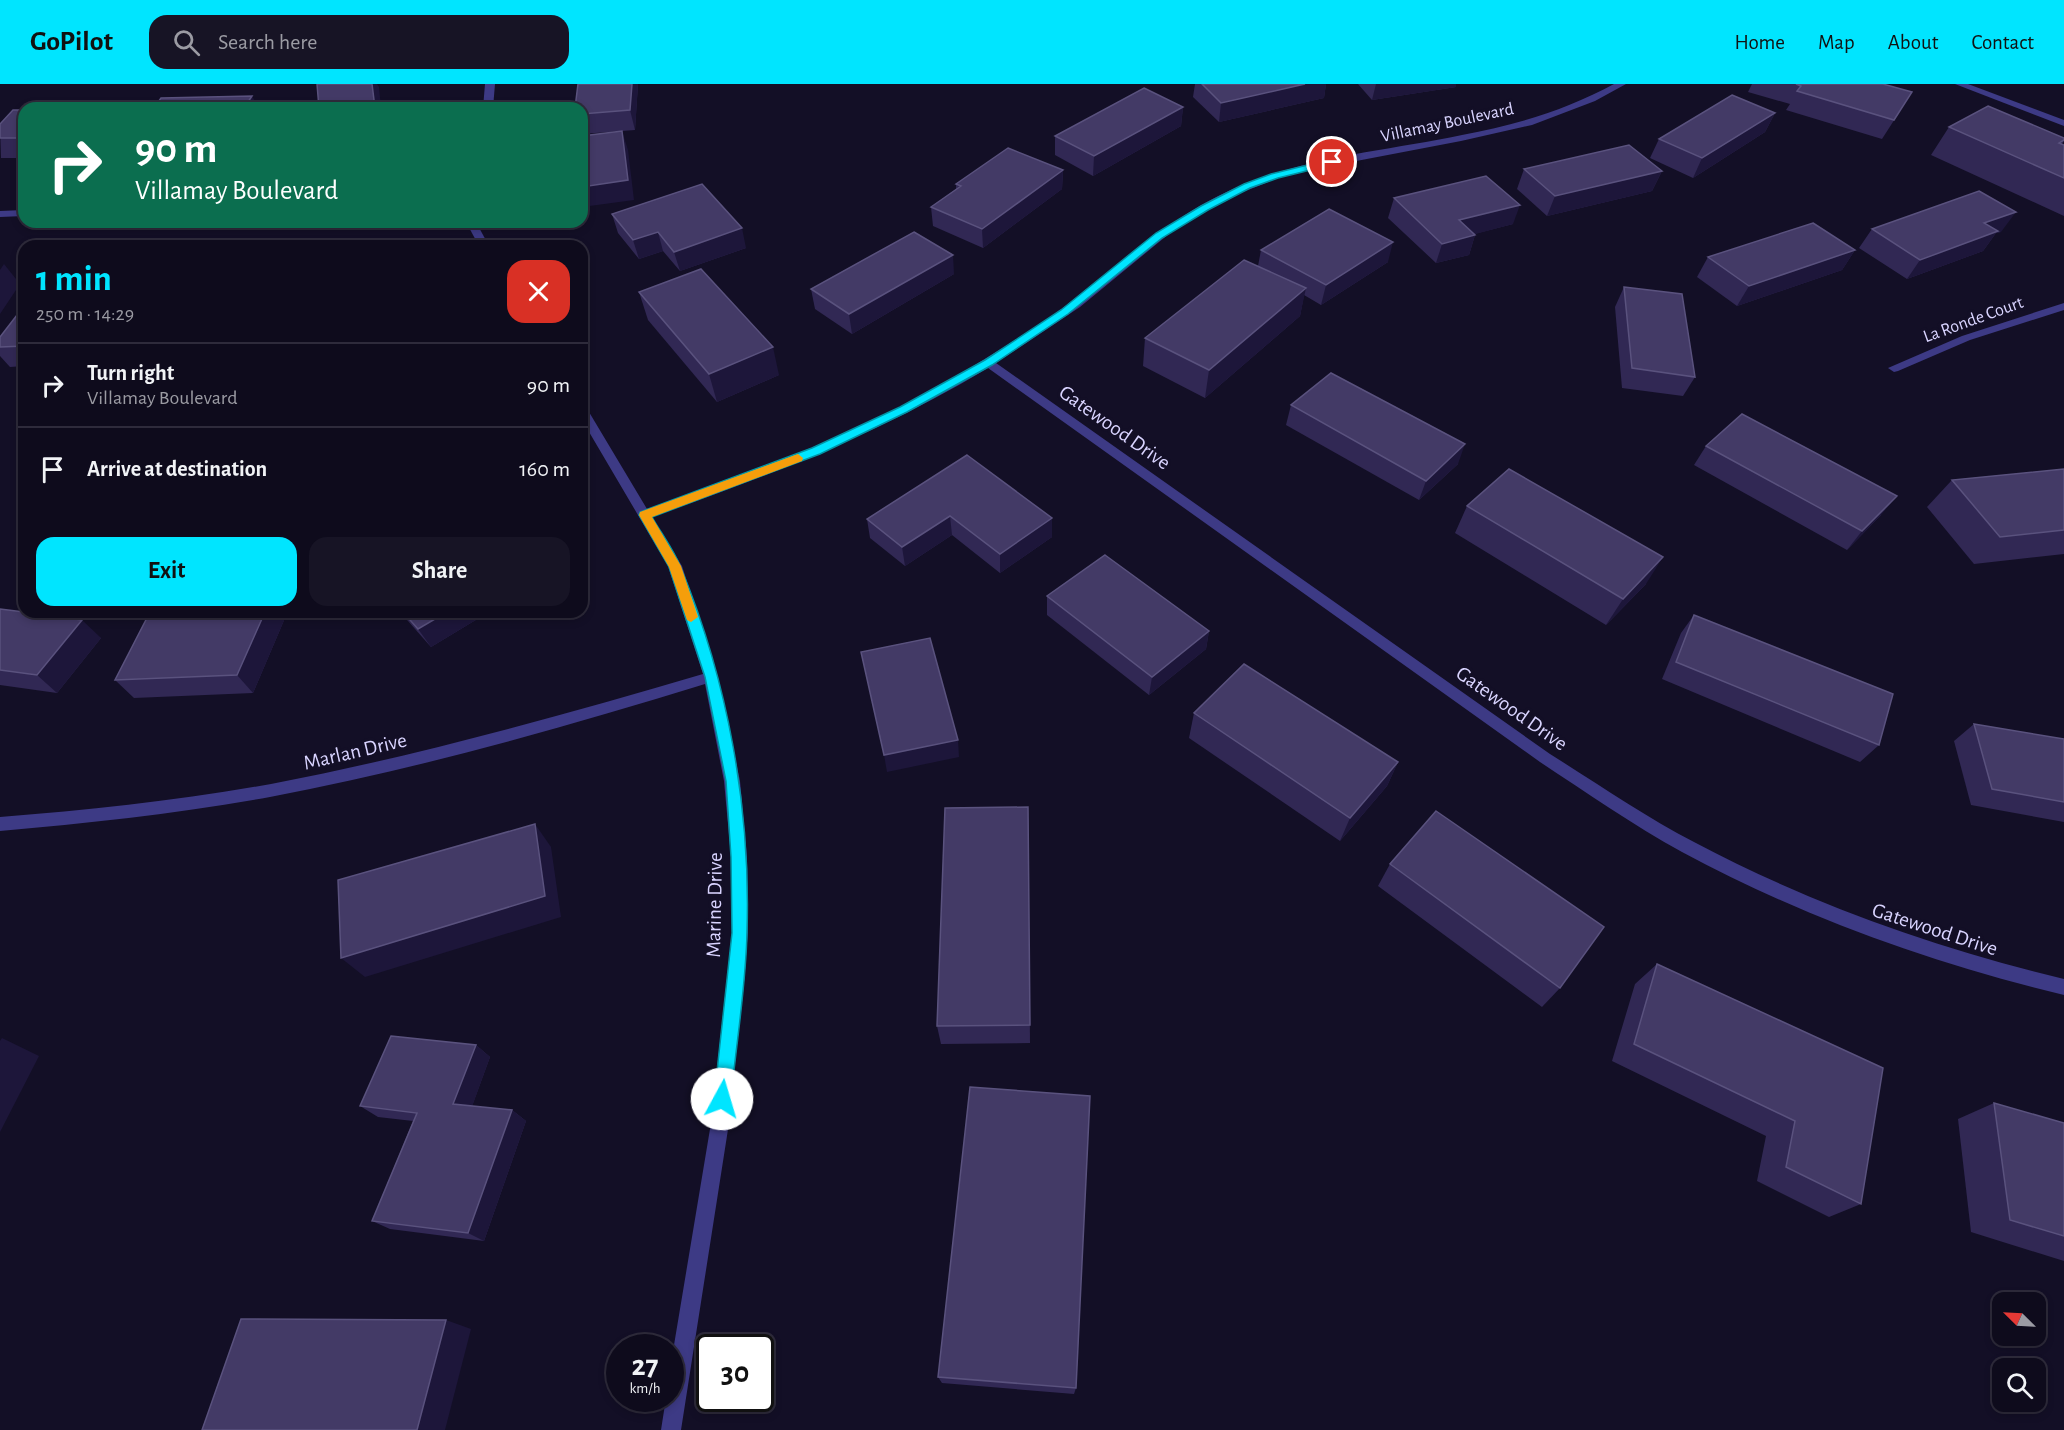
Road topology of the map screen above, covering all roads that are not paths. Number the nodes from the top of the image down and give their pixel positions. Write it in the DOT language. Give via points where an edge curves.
graph roads {
  1 [pos="490,84"];
  2 [pos="1622,84"];
  3 [pos="1960,84"];
  4 [pos="488,102"];
  5 [pos="2064,123"];
  6 [pos="18,213"];
  7 [pos="0,214"];
  8 [pos="2064,306"];
  9 [pos="988,363"];
  10 [pos="1894,368"];
  11 [pos="588,420"];
  12 [pos="645,515"];
  13 [pos="711,677"];
  14 [pos="0,824"];
  15 [pos="2064,987"];
  16 [pos="671,1430"];
  1 -- 4 [label="street"];
  2 -- 9 [label="street, Villamay Boulevard" via="1530,121 1473,136 1309,166 1247,186 1159,236 1065,312"];
  3 -- 5 [label="street"];
  6 -- 7 [label="street"];
  8 -- 10 [label="street, La Ronde Court" via="1966,338"];
  9 -- 12 [label="street, Villamay Boulevard" via="816,451"];
  9 -- 15 [label="street, Gatewood Drive" via="1545,758 1637,818 1750,879 1865,928 1998,972"];
  11 -- 12 [label="street, Marine Drive"];
  12 -- 13 [label="street, Marine Drive" via="675,566"];
  13 -- 14 [label="street, Marlan Drive" via="389,766 274,791 177,807"];
  13 -- 16 [label="street, Marine Drive" via="732,781 740,933 720,1123"];
}
